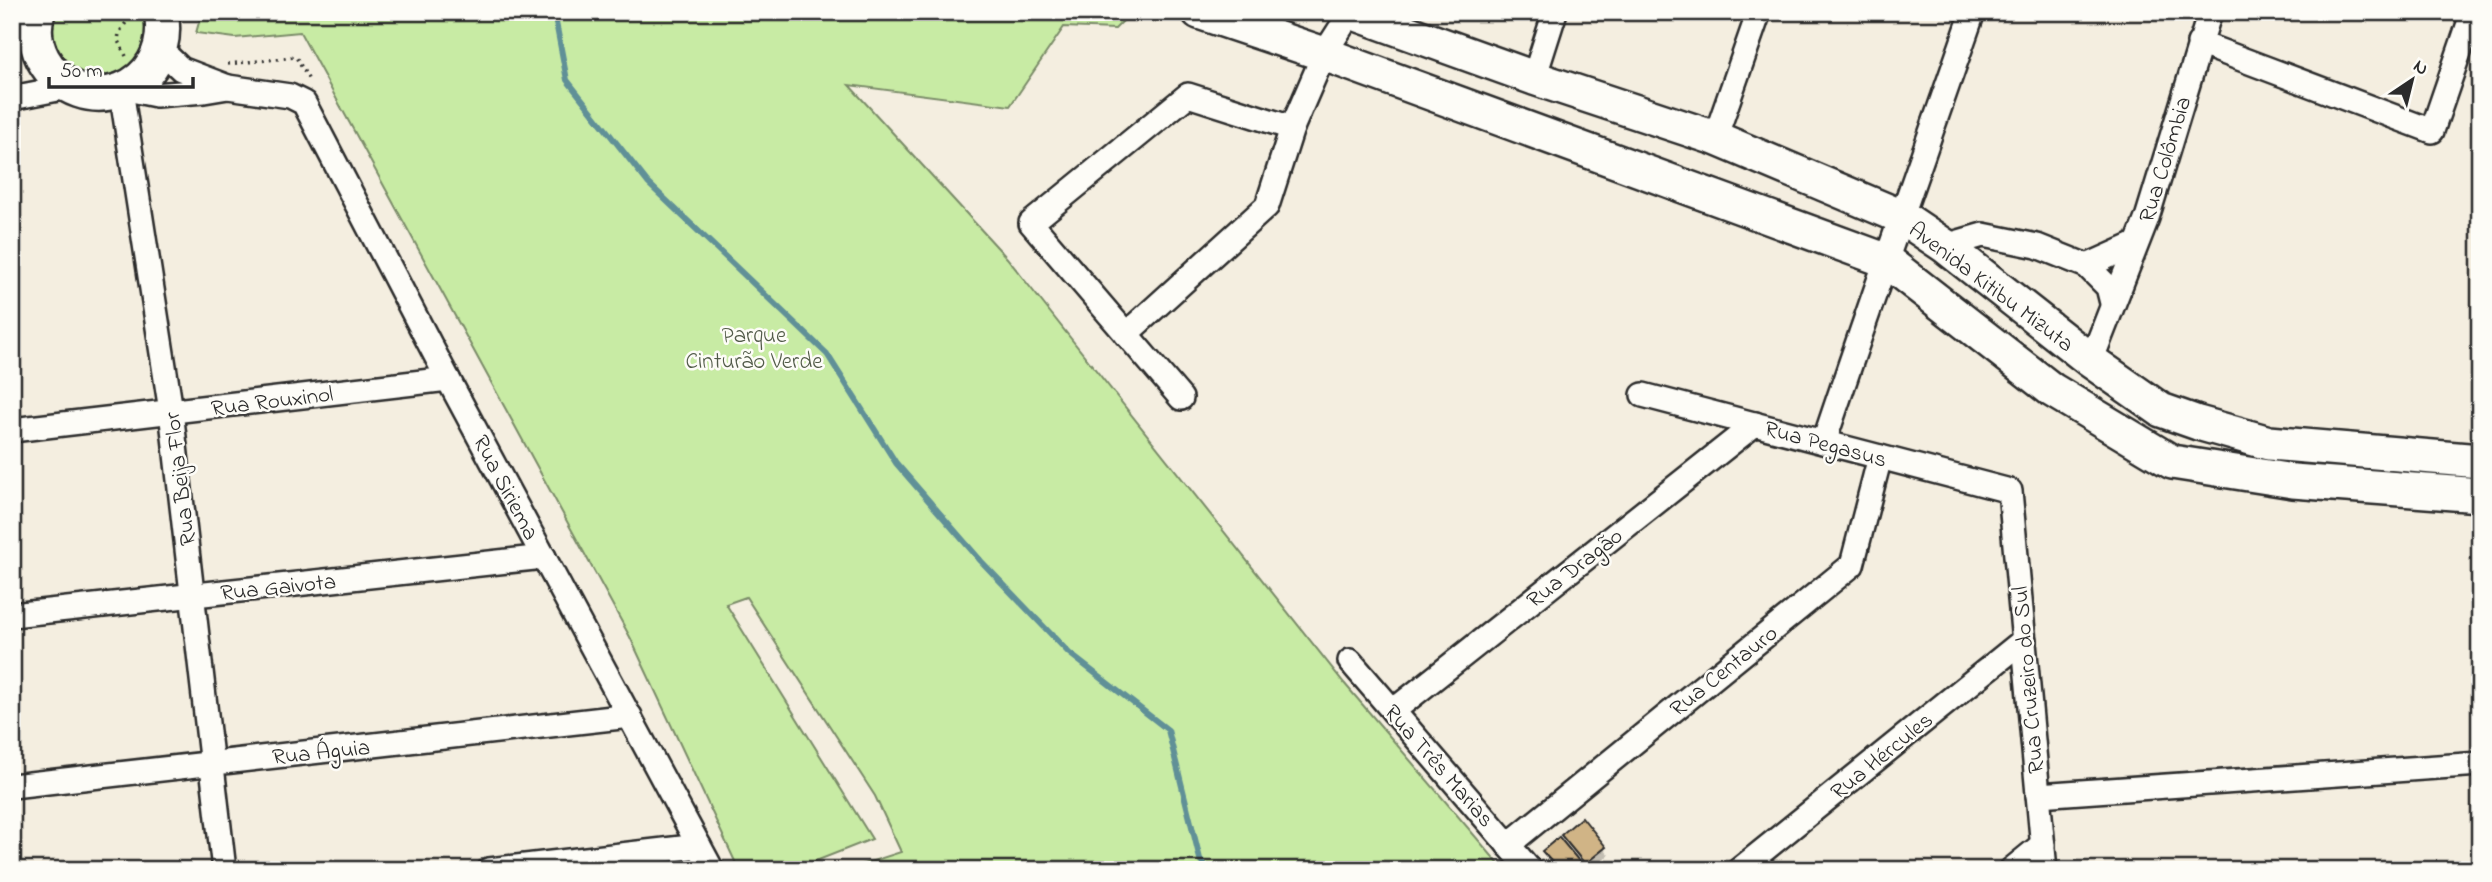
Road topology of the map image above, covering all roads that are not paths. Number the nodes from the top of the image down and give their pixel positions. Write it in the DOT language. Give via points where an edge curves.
graph roads {
  1 [pos="38,12"];
  2 [pos="161,12"];
  3 [pos="1199,12"];
  4 [pos="1349,12"];
  5 [pos="1555,12"];
  6 [pos="1759,12"];
  7 [pos="1973,12"];
  8 [pos="2210,12"];
  9 [pos="2473,12"];
  10 [pos="2199,43"];
  11 [pos="161,50"];
  12 [pos="1324,54"];
  13 [pos="1534,78"];
  14 [pos="228,86"];
  15 [pos="68,87"];
  16 [pos="124,89"];
  17 [pos="12,98"];
  18 [pos="1292,128"];
  19 [pos="1715,138"];
  20 [pos="1902,217"];
  21 [pos="2136,244"];
  22 [pos="1945,246"];
  23 [pos="1885,260"];
  24 [pos="2087,267"];
  25 [pos="2112,303"];
  26 [pos="1126,334"];
  27 [pos="2091,361"];
  28 [pos="449,379"];
  29 [pos="1643,395"];
  30 [pos="1181,398"];
  31 [pos="171,411"];
  32 [pos="1755,424"];
  33 [pos="12,430"];
  34 [pos="1824,442"];
  35 [pos="1880,457"];
  36 [pos="2480,461"];
  37 [pos="2010,491"];
  38 [pos="2480,495"];
  39 [pos="544,557"];
  40 [pos="192,595"];
  41 [pos="12,615"];
  42 [pos="2024,640"];
  43 [pos="1350,661"];
  44 [pos="1393,711"];
  45 [pos="630,716"];
  46 [pos="212,763"];
  47 [pos="2480,764"];
  48 [pos="12,786"];
  49 [pos="2038,795"];
  50 [pos="2043,844"];
  51 [pos="1508,845"];
  52 [pos="699,846"];
  53 [pos="224,870"];
  54 [pos="489,870"];
  55 [pos="712,870"];
  56 [pos="1530,870"];
  57 [pos="1739,870"];
  58 [pos="2011,870"];
  59 [pos="2045,870"];
  1 -- 15 [label="street" via="37,48 49,70"];
  2 -- 11 [label="street"];
  3 -- 12 [label="street"];
  4 -- 12 [label="street"];
  4 -- 13 [label="street, Avenida Kitibu Mizuta"];
  5 -- 13 [label="street"];
  6 -- 19 [label="street"];
  7 -- 20 [label="street"];
  8 -- 10 [label="street, Rua Colômbia"];
  9 -- 10 [label="street" via="2432,131"];
  10 -- 21 [label="street, Rua Colômbia"];
  11 -- 14 [label="street" via="181,69"];
  11 -- 16 [label="street" via="148,73"];
  12 -- 18 [label="street"];
  12 -- 23 [label="street"];
  13 -- 19 [label="street, Avenida Kitibu Mizuta"];
  14 -- 16 [label="street" via="156,95"];
  14 -- 28 [label="street, Rua Siriema" via="290,96 304,103"];
  15 -- 16 [label="street" via="90,94"];
  15 -- 17 [label="street"];
  16 -- 31 [label="street, Rua Beija Flor"];
  18 -- 26 [label="street" via="1268,206"];
  18 -- 26 [label="street" via="1188,95 1031,223"];
  19 -- 20 [label="street, Avenida Kitibu Mizuta"];
  20 -- 22 [label="street, Avenida Kitibu Mizuta"];
  20 -- 23 [label="street"];
  21 -- 24 [label="street"];
  21 -- 25 [label="street, Rua Colômbia"];
  22 -- 24 [label="street" via="1983,235 2037,246"];
  22 -- 27 [label="street, Avenida Kitibu Mizuta"];
  23 -- 34 [label="street"];
  23 -- 38 [label="street" via="2052,390 2172,462 2293,481"];
  24 -- 25 [label="street" via="2108,287"];
  25 -- 27 [label="street, Rua Colômbia"];
  26 -- 30 [label="street"];
  27 -- 36 [label="street, Avenida Kitibu Mizuta" via="2161,410 2269,443"];
  28 -- 31 [label="street, Rua Rouxinol"];
  28 -- 39 [label="street, Rua Siriema"];
  29 -- 32 [label="street, Rua Pegasus"];
  31 -- 33 [label="street, Rua Rouxinol"];
  31 -- 40 [label="street, Rua Beija Flor"];
  32 -- 34 [label="street, Rua Pegasus"];
  32 -- 44 [label="street, Rua Dragão"];
  34 -- 35 [label="street, Rua Pegasus"];
  35 -- 37 [label="street, Rua Pegasus"];
  35 -- 51 [label="street, Rua Centauro" via="1852,565"];
  37 -- 42 [label="street, Rua Cruzeiro do Sul"];
  39 -- 40 [label="street, Rua Gaivota"];
  39 -- 45 [label="street, Rua Siriema"];
  40 -- 41 [label="street, Rua Gaivota"];
  40 -- 46 [label="street, Rua Beija Flor"];
  42 -- 49 [label="street, Rua Cruzeiro do Sul"];
  42 -- 57 [label="street, Rua Hércules"];
  43 -- 44 [label="street, Rua Três Marias"];
  44 -- 51 [label="street, Rua Três Marias"];
  45 -- 46 [label="street, Rua Águia"];
  45 -- 52 [label="street, Rua Siriema"];
  46 -- 48 [label="street, Rua Águia"];
  46 -- 53 [label="street, Rua Beija Flor"];
  47 -- 49 [label="street"];
  49 -- 50 [label="street, Rua Cruzeiro do Sul"];
  50 -- 58 [label="street"];
  50 -- 59 [label="street, Rua Cruzeiro do Sul"];
  51 -- 56 [label="street, Rua Três Marias"];
  52 -- 54 [label="street"];
  52 -- 55 [label="street, Rua Siriema"];
}
